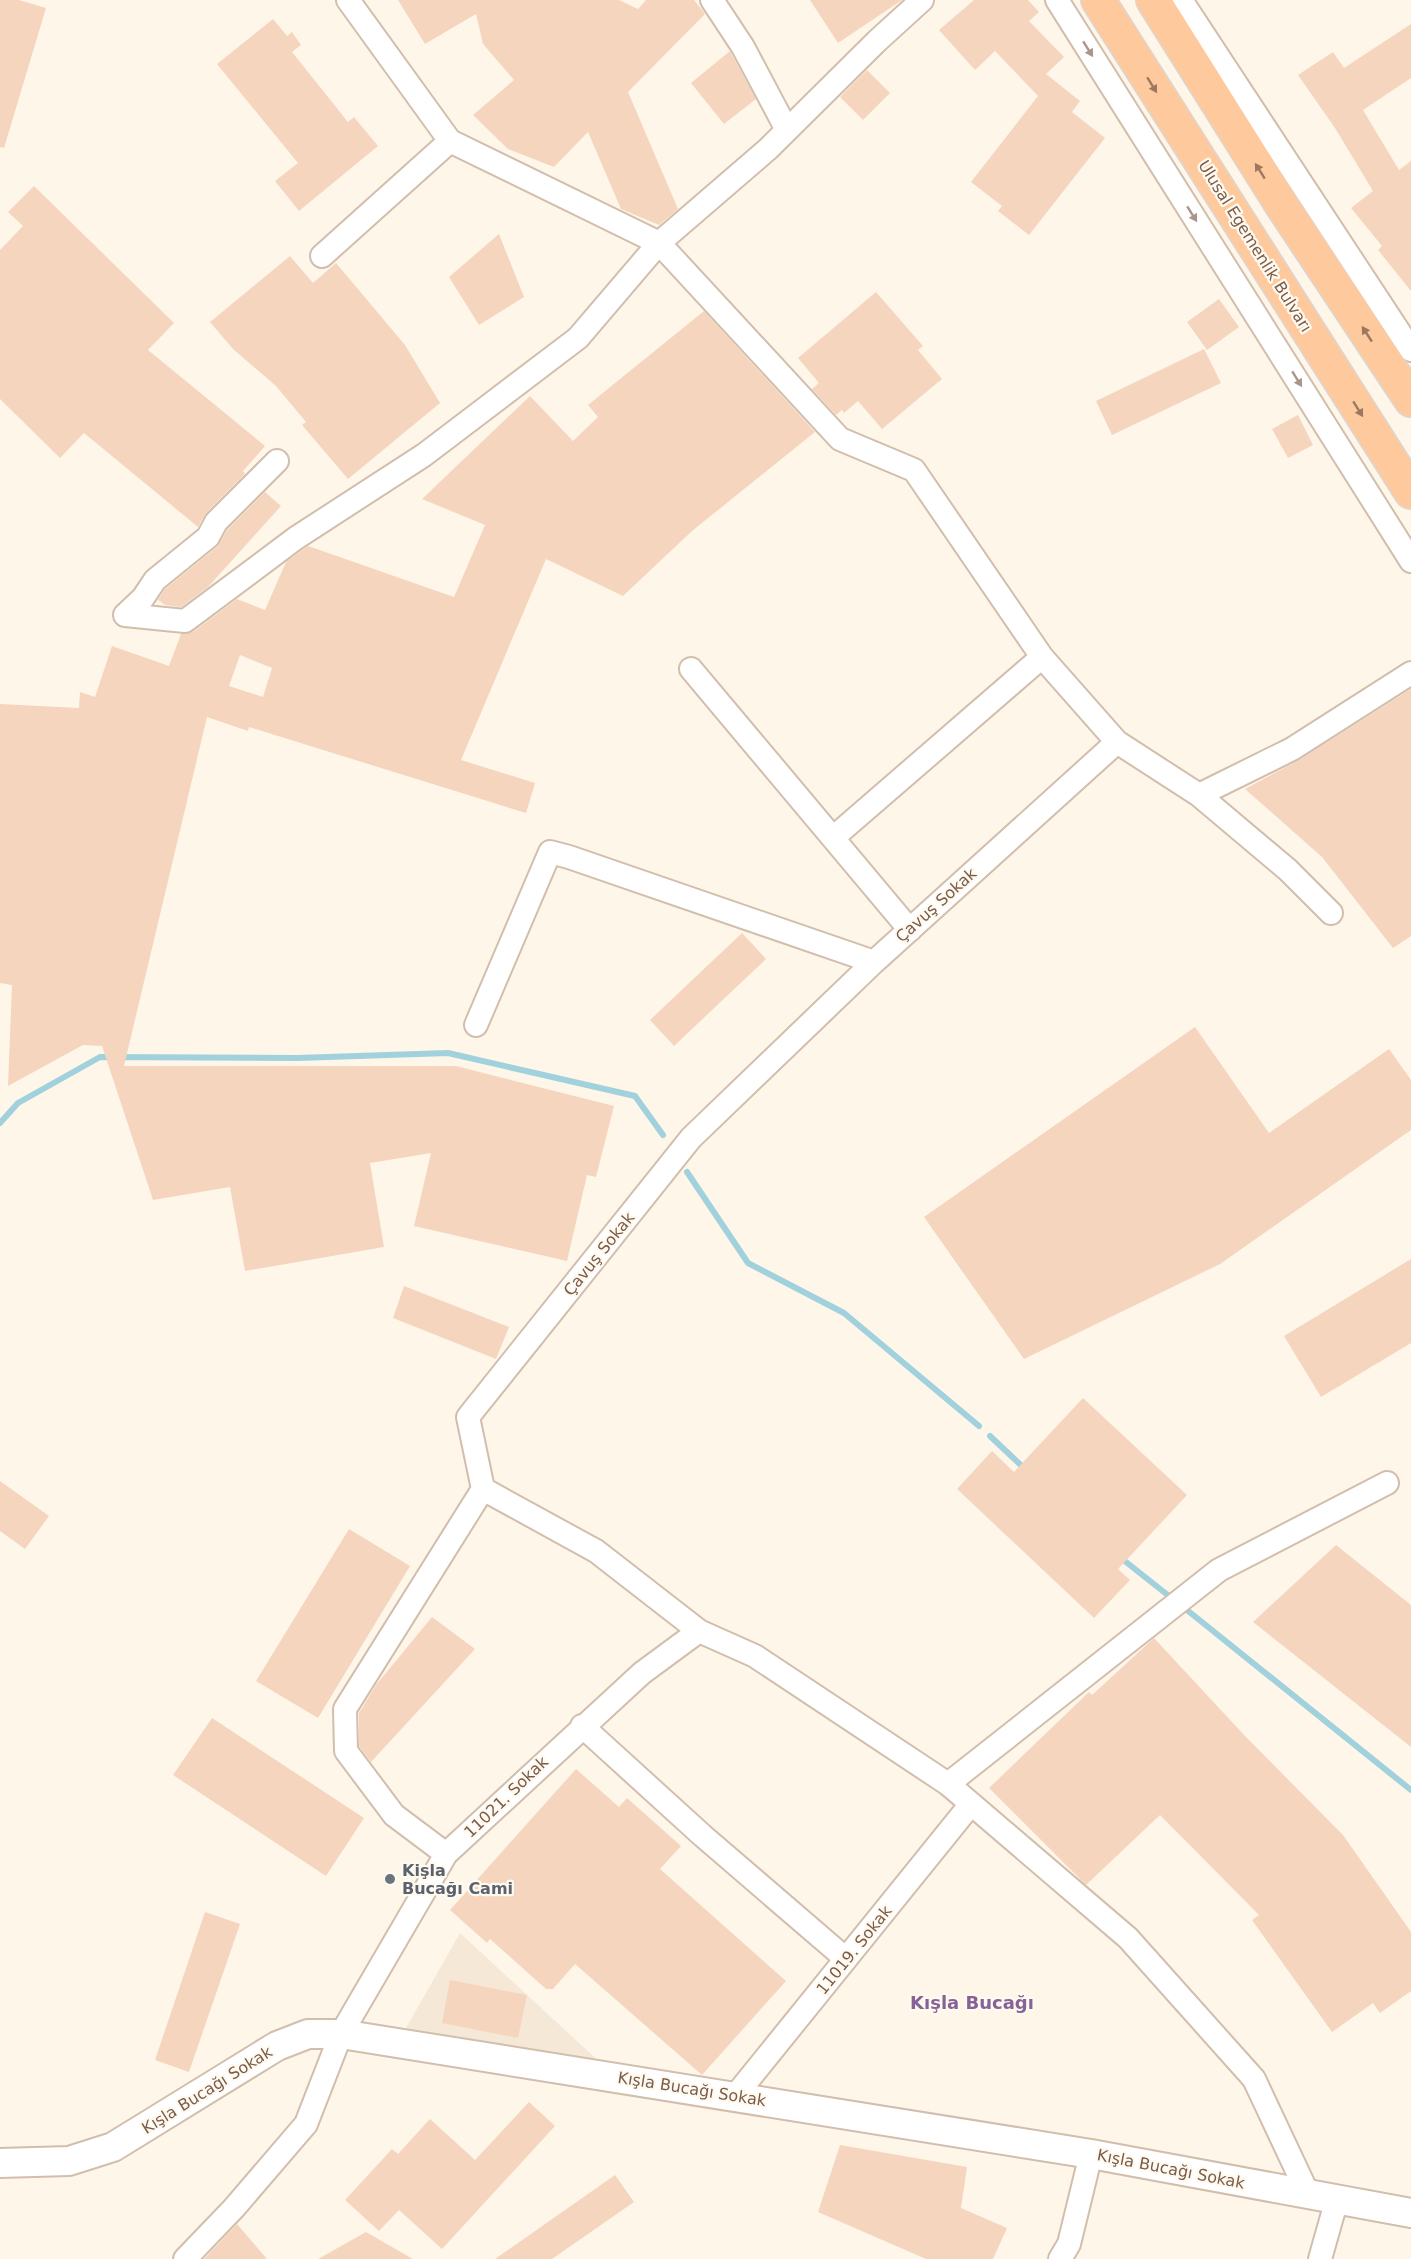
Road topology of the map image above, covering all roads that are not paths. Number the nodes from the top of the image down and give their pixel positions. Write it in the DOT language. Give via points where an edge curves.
graph roads {
  1 [pos="348,0"];
  2 [pos="712,0"];
  3 [pos="922,0"];
  4 [pos="1057,0"];
  5 [pos="1098,0"];
  6 [pos="1153,0"];
  7 [pos="1181,0"];
  8 [pos="787,130"];
  9 [pos="450,141"];
  10 [pos="659,243"];
  11 [pos="322,256"];
  12 [pos="1411,350"];
  13 [pos="1411,400"];
  14 [pos="277,461"];
  15 [pos="1411,492"];
  16 [pos="1411,561"];
  17 [pos="1042,657"];
  18 [pos="691,669"];
  19 [pos="1411,673"];
  20 [pos="1117,742"];
  21 [pos="1199,795"];
  22 [pos="834,837"];
  23 [pos="1331,913"];
  24 [pos="910,930"];
  25 [pos="874,962"];
  26 [pos="476,1025"];
  27 [pos="1388,1484"];
  28 [pos="483,1489"];
  29 [pos="699,1631"];
  30 [pos="582,1726"];
  31 [pos="948,1784"];
  32 [pos="972,1804"];
  33 [pos="446,1854"];
  34 [pos="846,1959"];
  35 [pos="341,2034"];
  36 [pos="736,2095"];
  37 [pos="1091,2154"];
  38 [pos="0,2163"];
  39 [pos="1308,2194"];
  40 [pos="1337,2199"];
  41 [pos="1411,2213"];
  42 [pos="185,2259"];
  43 [pos="1059,2259"];
  44 [pos="1320,2259"];
  1 -- 9 [label="street"];
  2 -- 8 [label="street" via="743,46"];
  3 -- 8 [label="street"];
  4 -- 16 [label="street, one-way"];
  5 -- 15 [label="highway, Ulusal Egemenlik Bulvarı, one-way"];
  13 -- 6 [label="highway, one-way" via="1281,204"];
  7 -- 12 [label="street"];
  8 -- 10 [label="street"];
  9 -- 10 [label="street"];
  9 -- 11 [label="street"];
  10 -- 14 [label="street" via="578,338 424,455 296,538 185,621 125,615 155,580 208,537 216,522"];
  10 -- 17 [label="street" via="840,439 914,470"];
  17 -- 20 [label="street"];
  17 -- 22 [label="street"];
  18 -- 22 [label="street"];
  19 -- 21 [label="street" via="1292,749"];
  20 -- 21 [label="street"];
  20 -- 24 [label="street, Çavuş Sokak"];
  21 -- 23 [label="street" via="1288,870"];
  22 -- 24 [label="street"];
  24 -- 25 [label="street, Çavuş Sokak"];
  25 -- 26 [label="street" via="550,852"];
  25 -- 28 [label="street, Çavuş Sokak" via="691,1138 468,1417"];
  27 -- 31 [label="street" via="1220,1570"];
  28 -- 29 [label="street" via="596,1551"];
  28 -- 33 [label="street" via="345,1708 346,1751 394,1815"];
  29 -- 30 [label="street, 11021. Sokak" via="642,1673"];
  29 -- 31 [label="street" via="755,1656"];
  30 -- 33 [label="street, 11021. Sokak"];
  30 -- 34 [label="street"];
  31 -- 32 [label="street"];
  32 -- 34 [label="street, 11019. Sokak"];
  32 -- 39 [label="street" via="1128,1938 1254,2079"];
  33 -- 35 [label="street, 11021. Sokak"];
  34 -- 36 [label="street, 11019. Sokak"];
  35 -- 36 [label="street, Kışla Bucağı Sokak"];
  35 -- 38 [label="street, Kışla Bucağı Sokak" via="308,2034 277,2046 113,2147 69,2161"];
  35 -- 42 [label="street, 11021. Sokak" via="306,2124"];
  36 -- 37 [label="street, Kışla Bucağı Sokak"];
  37 -- 39 [label="street, Kışla Bucağı Sokak"];
  37 -- 43 [label="street" via="1069,2244"];
  39 -- 40 [label="street, Kışla Bucağı Sokak"];
  40 -- 41 [label="street, Kışla Bucağı Sokak"];
  40 -- 44 [label="street"];
}
